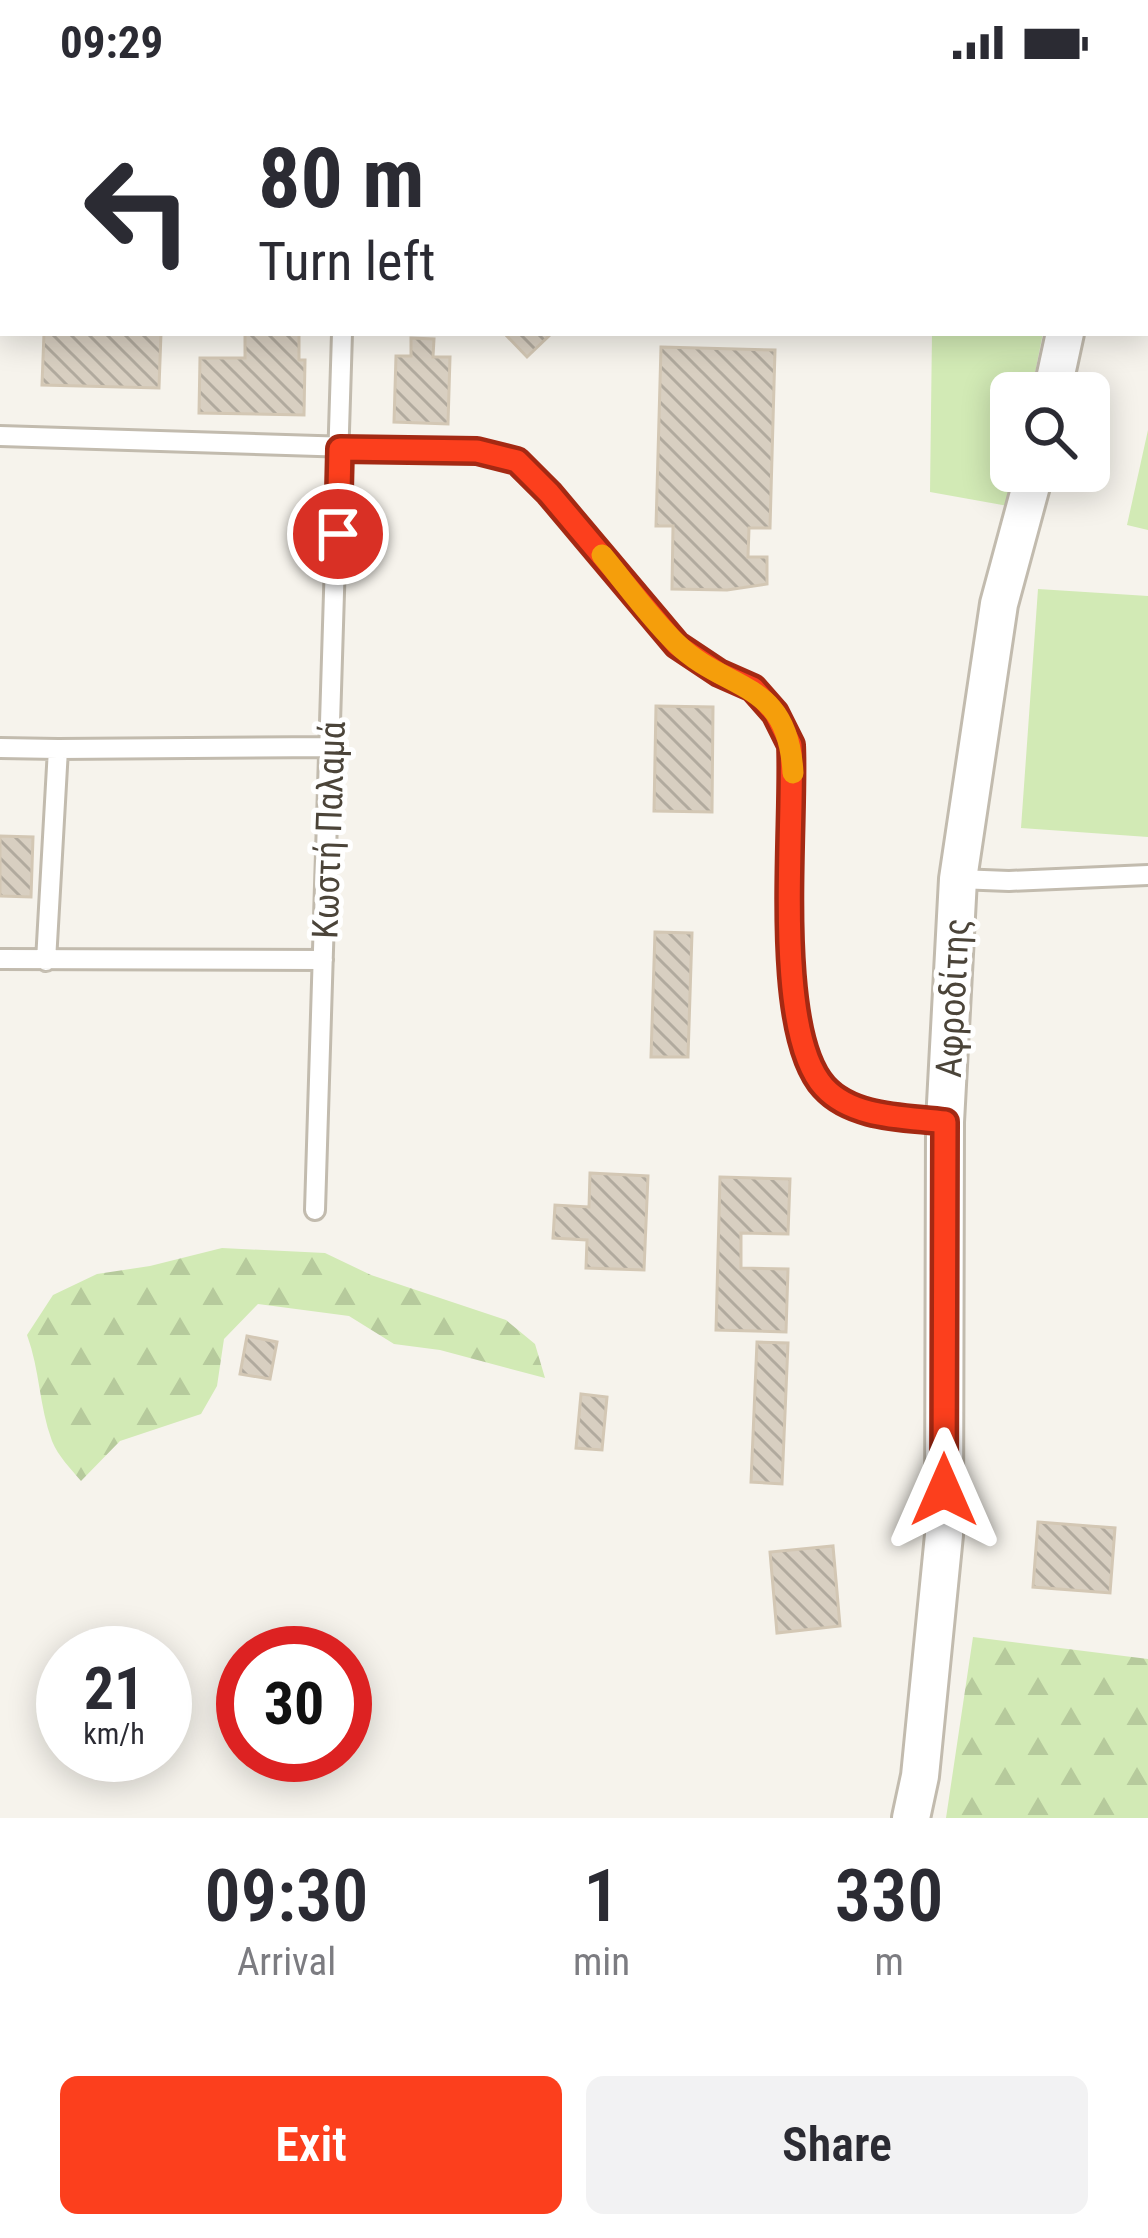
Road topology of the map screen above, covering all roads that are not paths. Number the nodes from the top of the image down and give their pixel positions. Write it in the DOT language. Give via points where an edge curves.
graph roads {
  1 [pos="342,336"];
  2 [pos="1064,336"];
  3 [pos="1057,372"];
  4 [pos="0,436"];
  5 [pos="340,449"];
  6 [pos="1030,492"];
  7 [pos="331,747"];
  8 [pos="0,748"];
  9 [pos="58,749"];
  10 [pos="1148,874"];
  11 [pos="958,879"];
  12 [pos="0,959"];
  13 [pos="323,960"];
  14 [pos="46,961"];
  15 [pos="945,1122"];
  16 [pos="315,1210"];
  17 [pos="911,1818"];
  1 -- 5 [label="lane, Κωστή Παλαμά"];
  2 -- 3 [label="street"];
  4 -- 5 [label="lane"];
  5 -- 7 [label="lane, Κωστή Παλαμά"];
  5 -- 15 [label="lane" via="477,451 517,461 677,645 753,688 791,745 790,980 803,1048 824,1088 860,1110"];
  6 -- 11 [label="street, Αφροδίτης" via="995,625"];
  7 -- 9 [label="lane"];
  7 -- 13 [label="lane, Κωστή Παλαμά"];
  8 -- 9 [label="lane"];
  9 -- 14 [label="lane"];
  10 -- 11 [label="lane"];
  11 -- 15 [label="street, Αφροδίτης"];
  12 -- 14 [label="lane"];
  13 -- 14 [label="lane"];
  13 -- 16 [label="lane, Κωστή Παλαμά"];
  15 -- 17 [label="street, Αφροδίτης" via="944,1535"];
}
